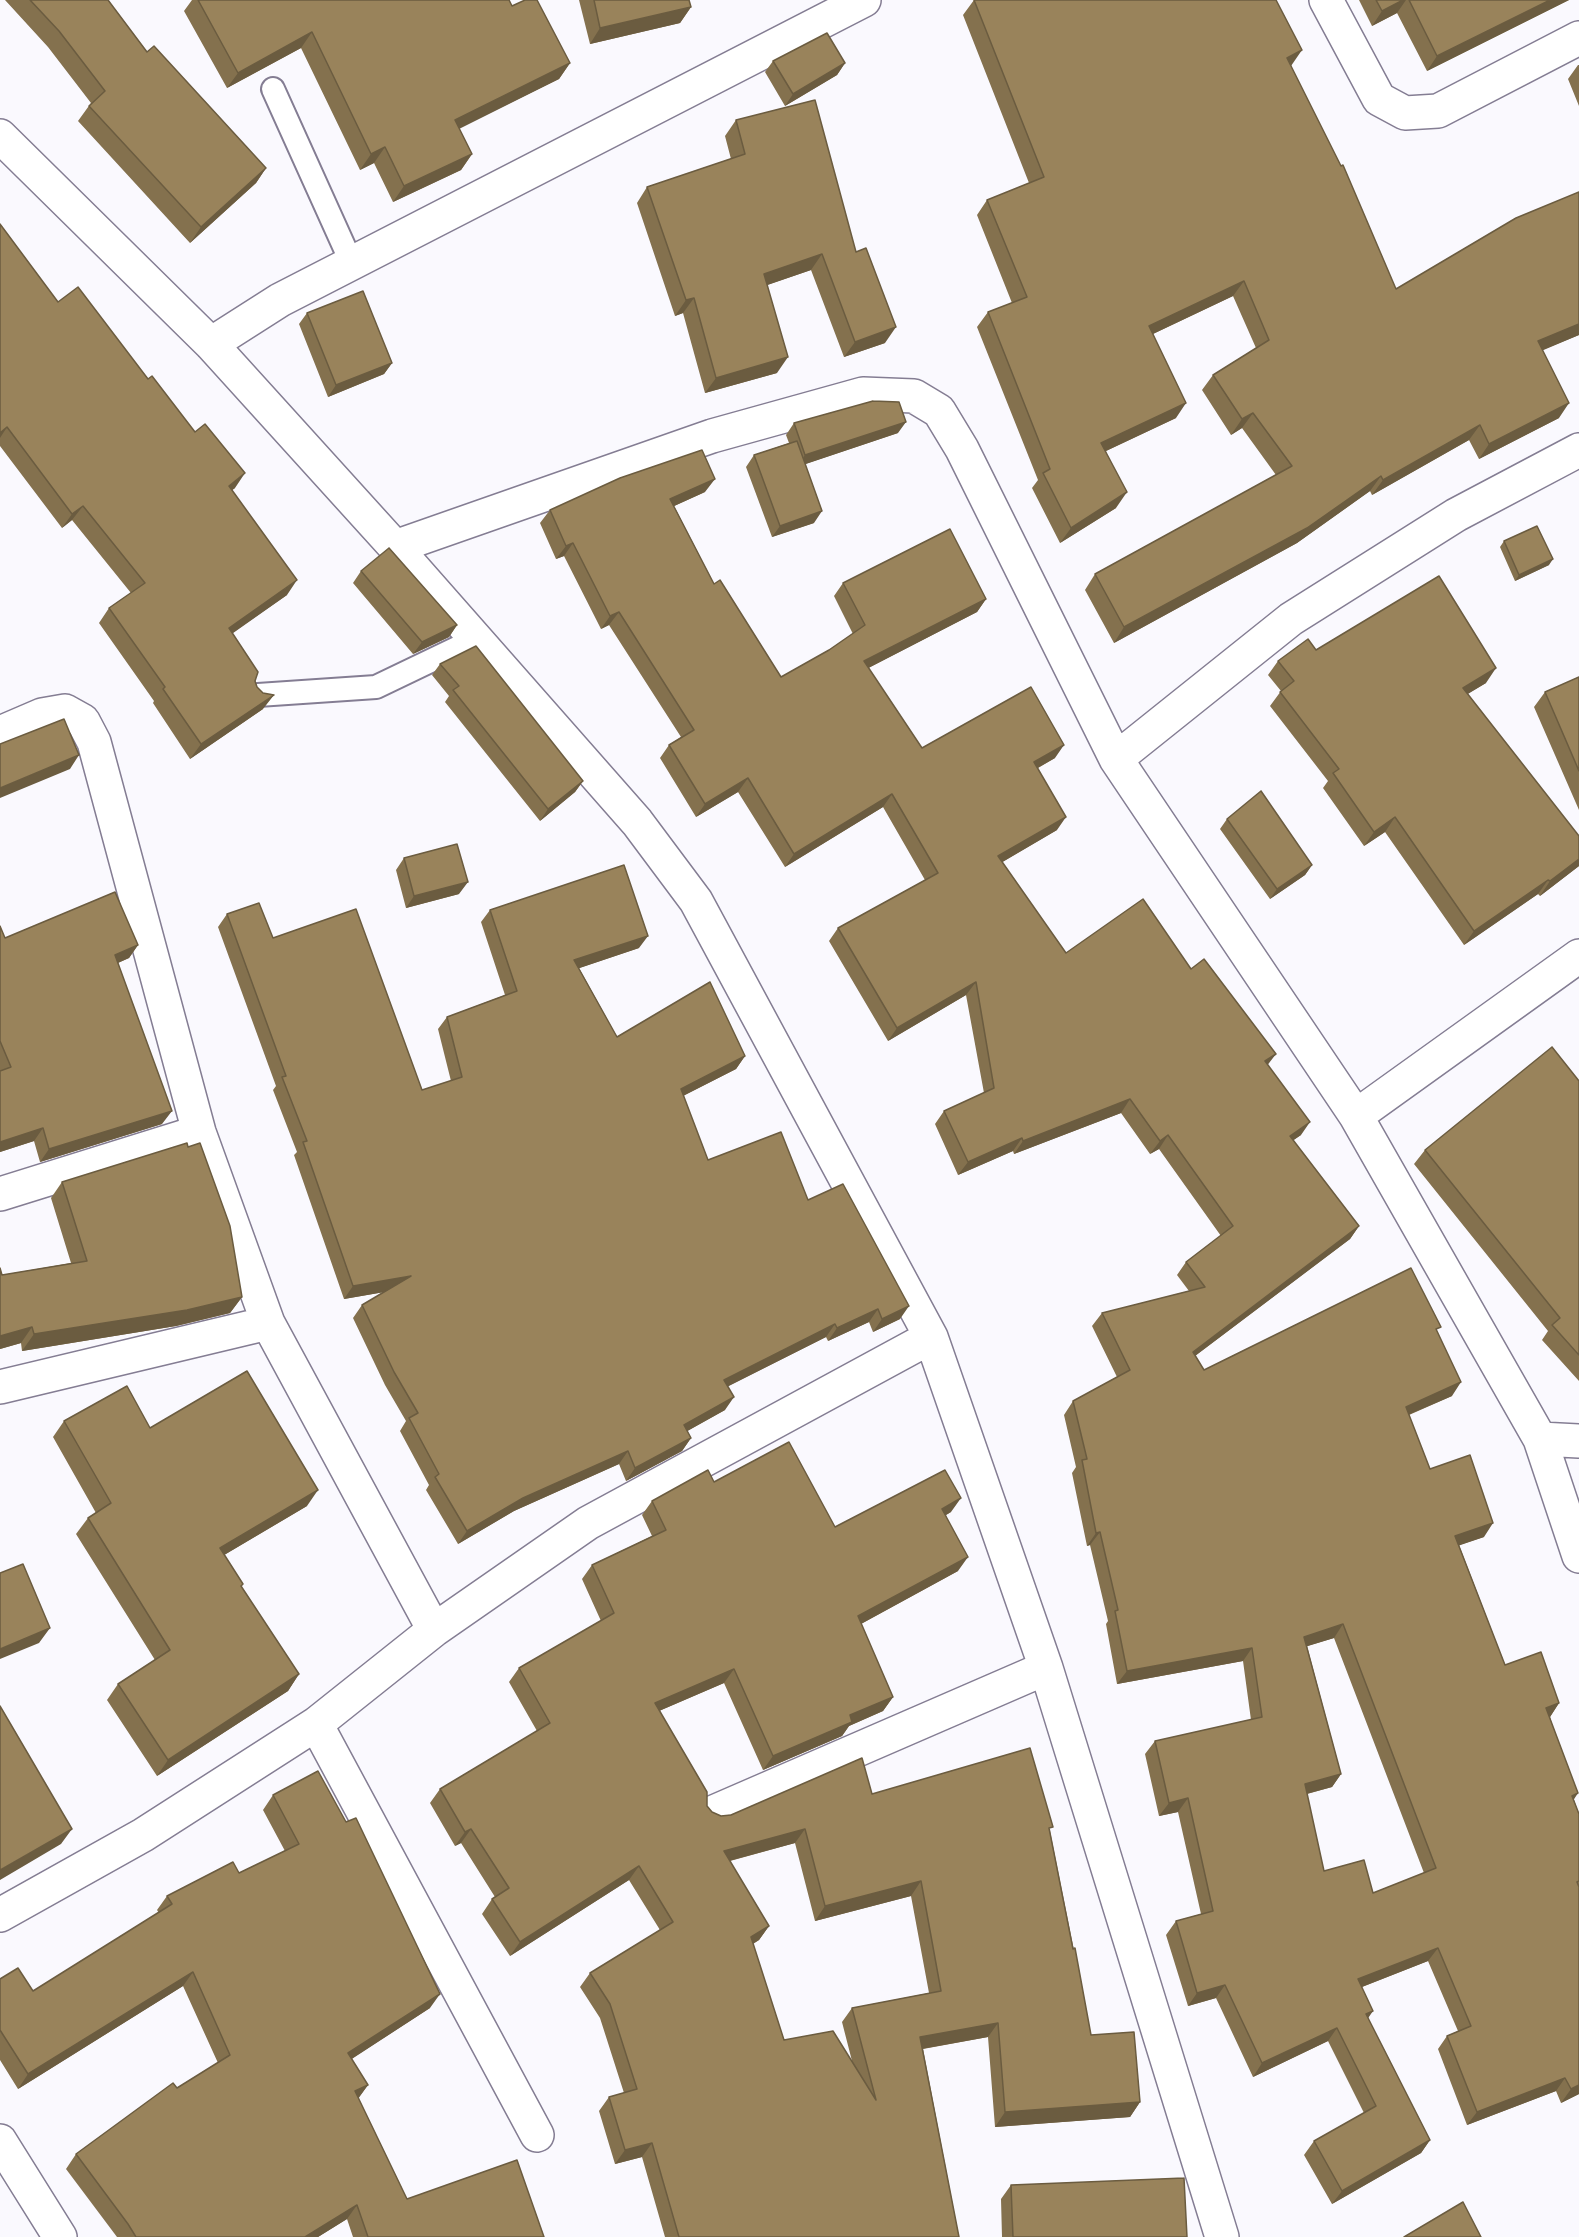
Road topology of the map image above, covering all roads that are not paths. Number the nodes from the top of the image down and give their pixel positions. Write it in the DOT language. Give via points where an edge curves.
graph roads {
  1 [pos="864,0"];
  2 [pos="1326,0"];
  3 [pos="1579,38"];
  4 [pos="273,89"];
  5 [pos="0,136"];
  6 [pos="352,264"];
  7 [pos="211,344"];
  8 [pos="1579,450"];
  9 [pos="395,547"];
  10 [pos="476,639"];
  11 [pos="258,695"];
  12 [pos="0,733"];
  13 [pos="1116,759"];
  14 [pos="1579,957"];
  15 [pos="1356,1116"];
  16 [pos="200,1132"];
  17 [pos="0,1194"];
  18 [pos="268,1323"];
  19 [pos="931,1337"];
  20 [pos="0,1388"];
  21 [pos="1540,1439"];
  22 [pos="1579,1441"];
  23 [pos="1579,1556"];
  24 [pos="434,1630"];
  25 [pos="1046,1668"];
  26 [pos="316,1724"];
  27 [pos="714,1812"];
  28 [pos="0,1915"];
  29 [pos="537,2135"];
  30 [pos="0,2141"];
  31 [pos="60,2237"];
  32 [pos="1222,2237"];
  1 -- 6 [label="street"];
  2 -- 3 [label="street" via="1379,99 1405,113 1438,111"];
  4 -- 6 [label="lane"];
  5 -- 7 [label="street"];
  6 -- 7 [label="street" via="280,300"];
  7 -- 9 [label="street"];
  8 -- 13 [label="street" via="1456,516 1291,619"];
  9 -- 10 [label="street"];
  9 -- 13 [label="street" via="712,436 863,394 914,396 939,411 962,449"];
  10 -- 11 [label="lane" via="376,687"];
  10 -- 19 [label="street" via="637,822 696,901"];
  12 -- 16 [label="street" via="42,715 64,711 83,721 94,742"];
  13 -- 15 [label="street"];
  14 -- 15 [label="street"];
  15 -- 21 [label="street"];
  16 -- 17 [label="street"];
  16 -- 18 [label="street"];
  18 -- 20 [label="street"];
  18 -- 24 [label="street"];
  19 -- 24 [label="street" via="588,1523"];
  19 -- 25 [label="street"];
  21 -- 22 [label="street"];
  21 -- 23 [label="street"];
  24 -- 26 [label="street"];
  25 -- 27 [label="street"];
  25 -- 32 [label="street"];
  26 -- 28 [label="street" via="143,1835"];
  26 -- 29 [label="street"];
  30 -- 31 [label="street"];
}
